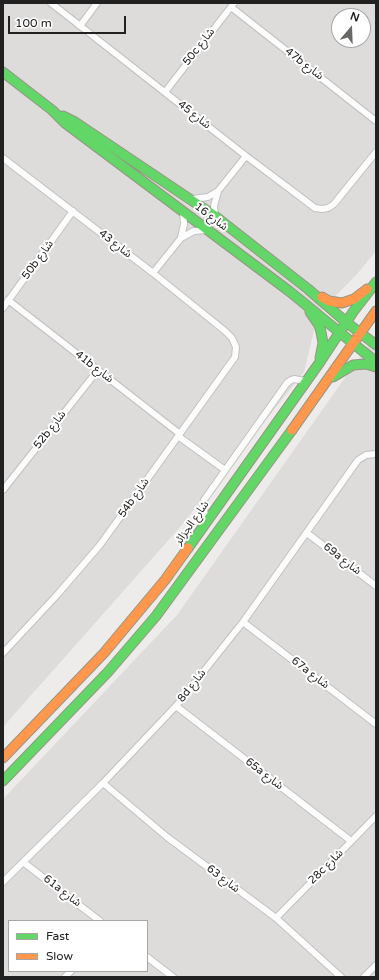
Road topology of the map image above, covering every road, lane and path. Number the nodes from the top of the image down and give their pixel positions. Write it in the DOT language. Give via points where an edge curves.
graph roads {
  1 [pos="51,3"];
  2 [pos="98,3"];
  3 [pos="233,5"];
  4 [pos="80,26"];
  5 [pos="3,72"];
  6 [pos="165,92"];
  7 [pos="52,110"];
  8 [pos="376,121"];
  9 [pos="376,152"];
  10 [pos="246,156"];
  11 [pos="3,158"];
  12 [pos="218,191"];
  13 [pos="191,199"];
  14 [pos="73,211"];
  15 [pos="183,211"];
  16 [pos="215,216"];
  17 [pos="208,230"];
  18 [pos="181,238"];
  19 [pos="153,274"];
  20 [pos="376,282"];
  21 [pos="308,289"];
  22 [pos="8,300"];
  23 [pos="305,304"];
  24 [pos="3,308"];
  25 [pos="376,311"];
  26 [pos="346,322"];
  27 [pos="224,331"];
  28 [pos="340,332"];
  29 [pos="361,334"];
  30 [pos="354,344"];
  31 [pos="376,345"];
  32 [pos="320,362"];
  33 [pos="376,362"];
  34 [pos="376,366"];
  35 [pos="98,370"];
  36 [pos="305,381"];
  37 [pos="327,381"];
  38 [pos="179,435"];
  39 [pos="376,454"];
  40 [pos="226,470"];
  41 [pos="3,490"];
  42 [pos="207,522"];
  43 [pos="307,533"];
  44 [pos="376,586"];
  45 [pos="243,622"];
  46 [pos="3,653"];
  47 [pos="176,706"];
  48 [pos="376,724"];
  49 [pos="3,758"];
  50 [pos="3,781"];
  51 [pos="103,783"];
  52 [pos="376,816"];
  53 [pos="351,841"];
  54 [pos="23,862"];
  55 [pos="3,882"];
  56 [pos="276,918"];
  57 [pos="99,920"];
  58 [pos="148,958"];
  59 [pos="376,965"];
  60 [pos="173,977"];
  61 [pos="341,977"];
  62 [pos="364,977"];
  1 -- 4 [label="street, شارع 45"];
  2 -- 4 [label="street"];
  3 -- 6 [label="street, 50c شارع"];
  3 -- 8 [label="street, 47b شارع"];
  4 -- 6 [label="street, شارع 45"];
  5 -- 7 [label="main road, شارع 16"];
  6 -- 10 [label="street, شارع 45"];
  7 -- 13 [label="main road, شارع 16" via="75,122"];
  7 -- 15 [label="main road, شارع 16" via="65,123"];
  9 -- 10 [label="street, شارع 45" via="340,198 328,208 322,209 315,208"];
  10 -- 12 [label="street"];
  11 -- 14 [label="street, شارع 43"];
  12 -- 13 [label="street" via="202,199"];
  12 -- 16 [label="street" via="214,206"];
  13 -- 16 [label="main road, شارع 16"];
  14 -- 19 [label="street, شارع 43"];
  14 -- 22 [label="street, 50b شارع"];
  15 -- 17 [label="main road, شارع 16"];
  15 -- 18 [label="street"];
  16 -- 21 [label="main road, شارع 16"];
  17 -- 18 [label="street" via="194,231"];
  17 -- 23 [label="main road, شارع 16"];
  18 -- 19 [label="street"];
  19 -- 27 [label="street, شارع 43"];
  20 -- 21 [label="main road" via="354,299 342,303 330,301"];
  20 -- 26 [label="main road, شارع الجزائر"];
  21 -- 26 [label="main road, شارع 16"];
  22 -- 24 [label="street, 50b شارع"];
  22 -- 35 [label="street, 41b شارع"];
  23 -- 28 [label="main road, شارع 16"];
  23 -- 32 [label="main road" via="321,332 323,343"];
  25 -- 29 [label="main road"];
  26 -- 28 [label="main road, شارع الجزائر"];
  26 -- 29 [label="main road, شارع 16"];
  27 -- 38 [label="street, 54b شارع" via="232,338 236,347 235,357"];
  28 -- 30 [label="main road, شارع 16"];
  28 -- 32 [label="main road, شارع الجزائر"];
  29 -- 30 [label="main road"];
  29 -- 31 [label="main road, شارع 16"];
  30 -- 33 [label="main road, شارع 16"];
  30 -- 37 [label="main road"];
  32 -- 36 [label="main road, شارع الجزائر"];
  34 -- 37 [label="main road" via="353,365"];
  35 -- 38 [label="street, 41b شارع"];
  35 -- 41 [label="street, 52b شارع"];
  36 -- 40 [label="street" via="294,379 287,383"];
  36 -- 42 [label="main road, شارع الجزائر"];
  37 -- 50 [label="main road" via="256,482 156,616 108,672"];
  38 -- 40 [label="street, 41b شارع"];
  38 -- 46 [label="street, 54b شارع" via="100,545"];
  39 -- 43 [label="street, 8d شارع" via="366,455 358,460"];
  40 -- 42 [label="street" via="203,503"];
  42 -- 49 [label="main road, شارع الجزائر" via="165,580 124,629"];
  43 -- 44 [label="street, 69a شارع"];
  43 -- 45 [label="street, 8d شارع"];
  45 -- 47 [label="street, 8d شارع"];
  45 -- 48 [label="street, 67a شارع"];
  47 -- 51 [label="street, 8d شارع"];
  47 -- 53 [label="street, 65a شارع"];
  51 -- 54 [label="street, 8d شارع"];
  51 -- 56 [label="street, شارع 63" via="167,838"];
  52 -- 53 [label="street, 28c شارع"];
  53 -- 56 [label="street, 28c شارع"];
  54 -- 55 [label="street, 8d شارع"];
  54 -- 57 [label="street, 61a شارع"];
  56 -- 61 [label="street, شارع 63"];
  58 -- 60 [label="street"];
  59 -- 62 [label="street"];
}
